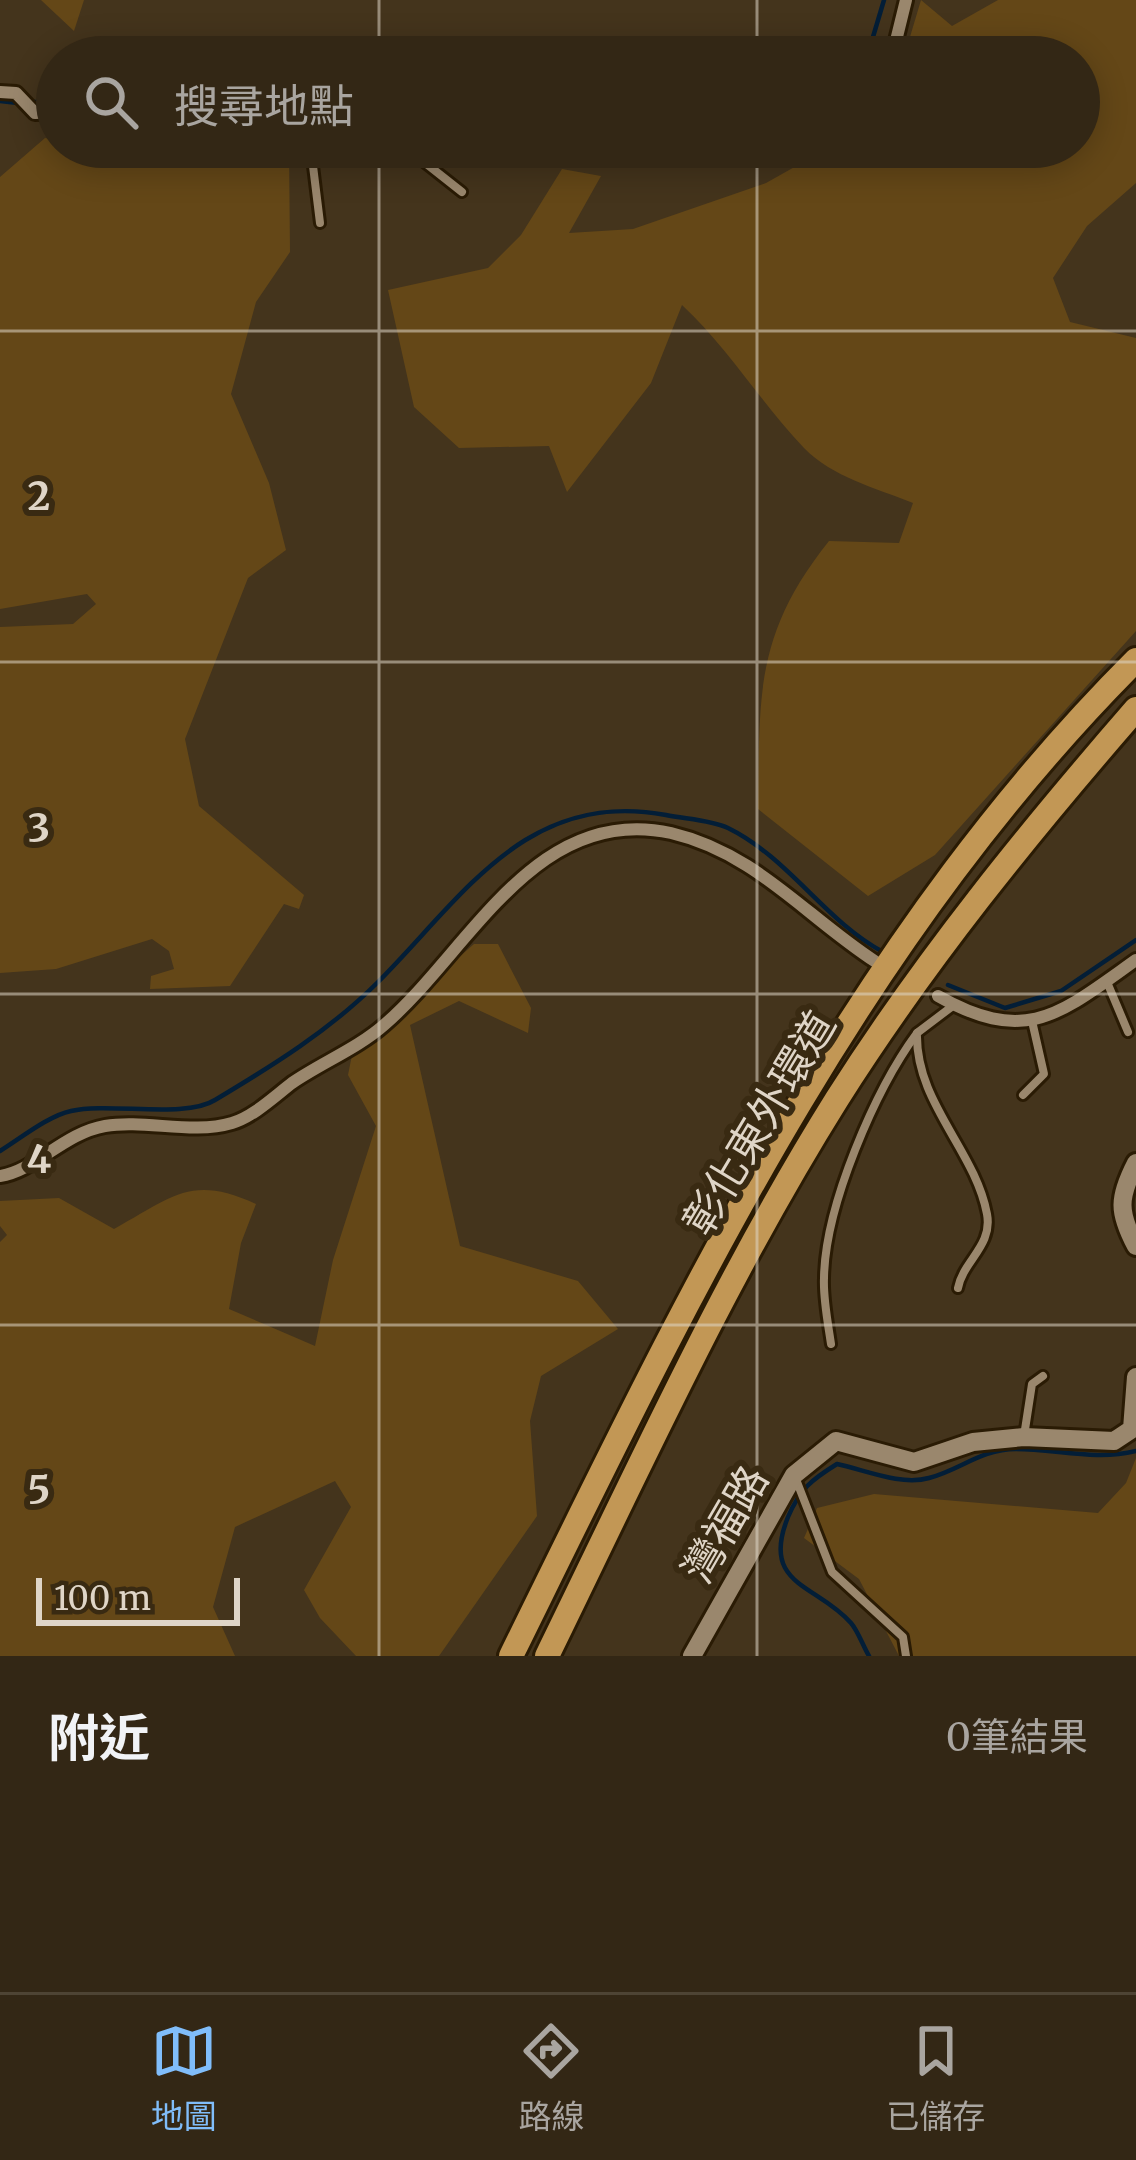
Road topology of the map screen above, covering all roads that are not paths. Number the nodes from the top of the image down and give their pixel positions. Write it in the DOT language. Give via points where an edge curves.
graph roads {
  1 [pos="906,0"];
  2 [pos="897,36"];
  3 [pos="0,92"];
  4 [pos="36,113"];
  5 [pos="313,168"];
  6 [pos="431,168"];
  7 [pos="461,192"];
  8 [pos="320,223"];
  9 [pos="1136,660"];
  10 [pos="1136,679"];
  11 [pos="1136,709"];
  12 [pos="1136,728"];
  13 [pos="1136,960"];
  14 [pos="876,962"];
  15 [pos="1106,981"];
  16 [pos="938,996"];
  17 [pos="953,1005"];
  18 [pos="1032,1021"];
  19 [pos="1128,1032"];
  20 [pos="917,1033"];
  21 [pos="1023,1095"];
  22 [pos="1136,1163"];
  23 [pos="0,1176"];
  24 [pos="1136,1246"];
  25 [pos="958,1288"];
  26 [pos="831,1344"];
  27 [pos="1043,1376"];
  28 [pos="1136,1377"];
  29 [pos="1024,1437"];
  30 [pos="794,1474"];
  31 [pos="511,1656"];
  32 [pos="525,1656"];
  33 [pos="547,1656"];
  34 [pos="560,1656"];
  35 [pos="692,1656"];
  36 [pos="905,1656"];
  1 -- 2 [label="street"];
  3 -- 4 [label="street" via="16,93"];
  5 -- 8 [label="lane"];
  6 -- 7 [label="lane"];
  9 -- 31 [label="main road" via="946,880 808,1083 734,1210"];
  10 -- 32 [label="main road, 彰化東外環道" via="1024,807 830,1075 711,1282"];
  11 -- 33 [label="main road, 彰化東外環道" via="952,932 837,1099 735,1277"];
  12 -- 34 [label="main road" via="1013,869 847,1106 740,1291"];
  13 -- 15 [label="street"];
  14 -- 23 [label="street" via="727,852 667,832 598,835 562,846 510,888 383,1027 232,1123 104,1126"];
  15 -- 18 [label="street"];
  15 -- 19 [label="lane"];
  16 -- 17 [label="street"];
  17 -- 18 [label="street" via="995,1022"];
  17 -- 20 [label="lane"];
  18 -- 21 [label="lane" via="1044,1074"];
  20 -- 25 [label="lane" via="935,1108 988,1215 983,1246"];
  20 -- 26 [label="lane" via="870,1106 842,1200 824,1276"];
  22 -- 24 [label="street" via="1118,1214"];
  27 -- 29 [label="lane" via="1032,1384"];
  28 -- 29 [label="street, 灣福路" via="1132,1429 1124,1438"];
  29 -- 30 [label="street, 灣福路" via="974,1442 914,1462 836,1441"];
  30 -- 35 [label="street, 灣福路"];
  30 -- 36 [label="lane" via="832,1572 903,1637"];
}
